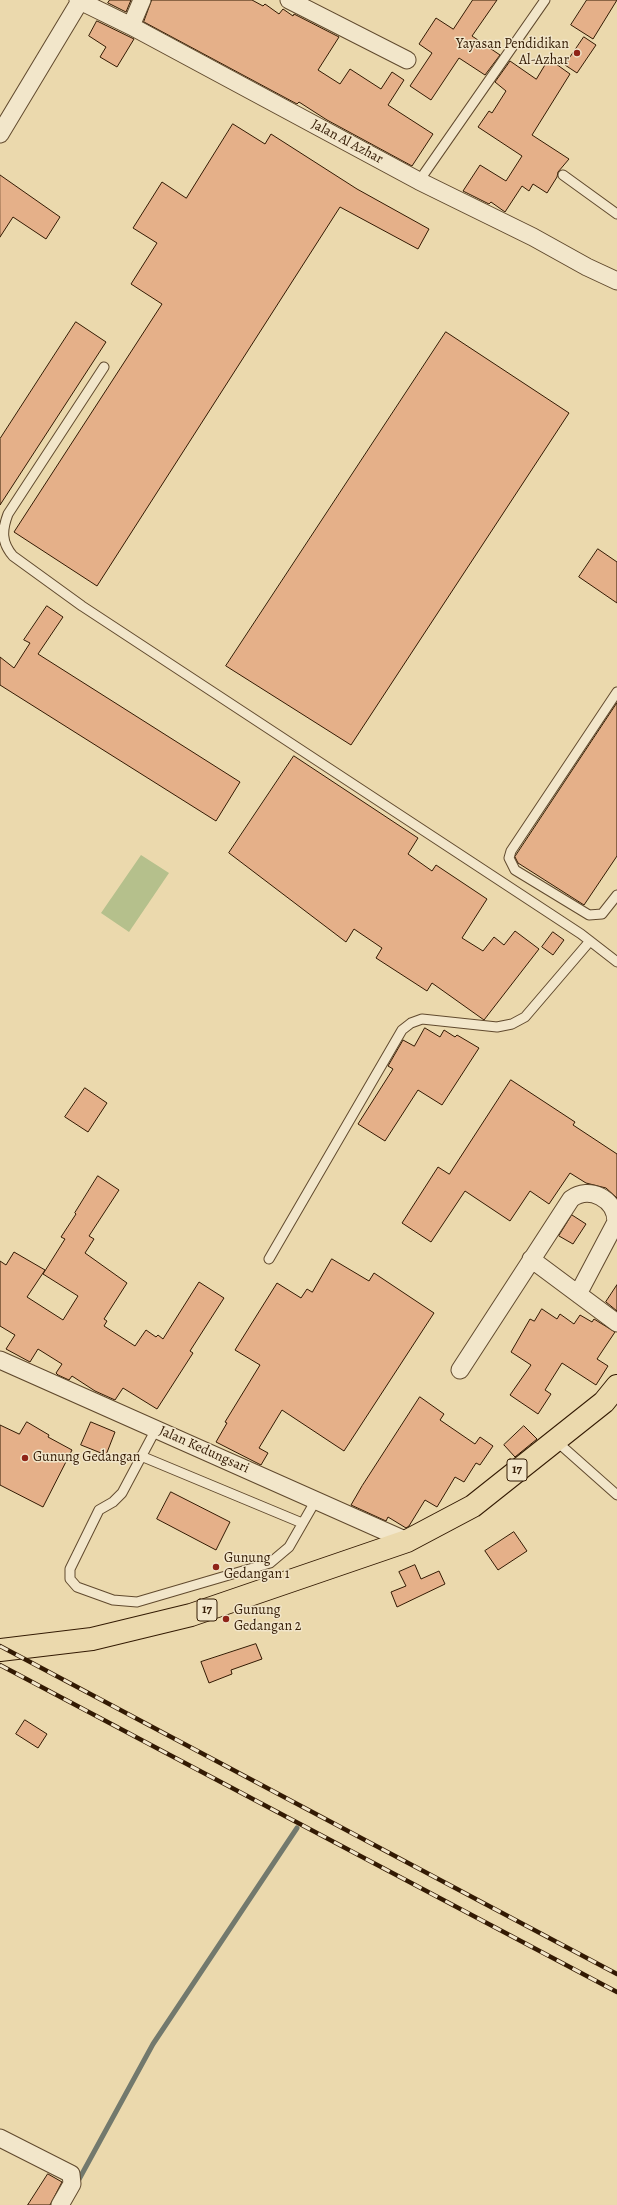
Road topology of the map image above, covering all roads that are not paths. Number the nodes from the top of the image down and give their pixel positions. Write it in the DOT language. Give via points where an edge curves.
graph roads {
  1 [pos="79,0"];
  2 [pos="142,0"];
  3 [pos="289,0"];
  4 [pos="545,0"];
  5 [pos="131,26"];
  6 [pos="407,60"];
  7 [pos="0,134"];
  8 [pos="563,175"];
  9 [pos="419,181"];
  10 [pos="617,214"];
  11 [pos="617,281"];
  12 [pos="104,367"];
  13 [pos="617,692"];
  14 [pos="617,895"];
  15 [pos="590,941"];
  16 [pos="617,962"];
  17 [pos="269,1259"];
  18 [pos="531,1259"];
  19 [pos="578,1294"];
  20 [pos="617,1323"];
  21 [pos="0,1360"];
  22 [pos="460,1370"];
  23 [pos="617,1386"];
  24 [pos="156,1429"];
  25 [pos="555,1440"];
  26 [pos="141,1456"];
  27 [pos="617,1495"];
  28 [pos="316,1500"];
  29 [pos="302,1523"];
  30 [pos="407,1540"];
  31 [pos="0,1650"];
  32 [pos="0,2138"];
  33 [pos="60,2205"];
  1 -- 5 [label="street, Jalan Al Azhar"];
  1 -- 7 [label="street"];
  2 -- 5 [label="street"];
  3 -- 6 [label="street"];
  4 -- 9 [label="lane"];
  5 -- 9 [label="street, Jalan Al Azhar"];
  8 -- 10 [label="lane"];
  9 -- 11 [label="street, Jalan Al Azhar"];
  12 -- 15 [label="lane" via="8,514 2,536 12,556 82,606"];
  13 -- 14 [label="lane" via="511,851 509,858 515,870 589,915 602,914"];
  15 -- 16 [label="lane"];
  15 -- 17 [label="lane" via="525,1017 512,1024 497,1028 422,1019 402,1030"];
  18 -- 19 [label="street"];
  18 -- 19 [label="street" via="576,1195 588,1193 606,1201 614,1210 616,1222"];
  18 -- 22 [label="street"];
  19 -- 20 [label="street"];
  21 -- 24 [label="street, Jalan Kedungsari"];
  23 -- 25 [label="highway, 17" via="604,1402"];
  24 -- 26 [label="lane"];
  24 -- 28 [label="street, Jalan Kedungsari"];
  25 -- 27 [label="lane"];
  25 -- 30 [label="highway, 17" via="473,1506"];
  26 -- 29 [label="lane"];
  26 -- 29 [label="lane" via="122,1493 99,1510 73,1562 70,1580 77,1587 113,1600 137,1602 270,1563 289,1547"];
  28 -- 29 [label="lane"];
  28 -- 30 [label="street, Jalan Kedungsari"];
  30 -- 31 [label="highway, 17" via="191,1615 92,1639"];
  32 -- 33 [label="street" via="71,2174 72,2184"];
}
